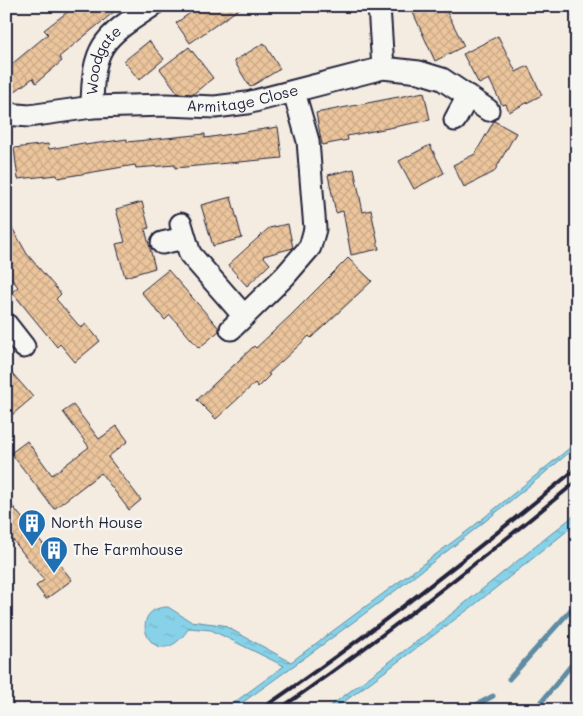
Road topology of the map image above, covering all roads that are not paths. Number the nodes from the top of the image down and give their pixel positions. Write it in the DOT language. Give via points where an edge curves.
graph roads {
  1 [pos="152,6"];
  2 [pos="379,6"];
  3 [pos="383,68"];
  4 [pos="294,92"];
  5 [pos="468,96"];
  6 [pos="92,107"];
  7 [pos="488,110"];
  8 [pos="6,114"];
  9 [pos="455,120"];
  10 [pos="162,244"];
  1 -- 6 [label="street, Woodgate" via="113,35 98,51 93,74"];
  2 -- 3 [label="street"];
  3 -- 4 [label="street, Armitage Close"];
  3 -- 5 [label="street, Armitage Close" via="419,72 442,79"];
  4 -- 6 [label="street, Armitage Close" via="215,107"];
  4 -- 10 [label="street" via="308,141 315,229 310,247 285,276 237,322 190,254 182,231"];
  5 -- 7 [label="street, Armitage Close"];
  5 -- 9 [label="street"];
  6 -- 8 [label="street, Armitage Close" via="29,116"];
}
